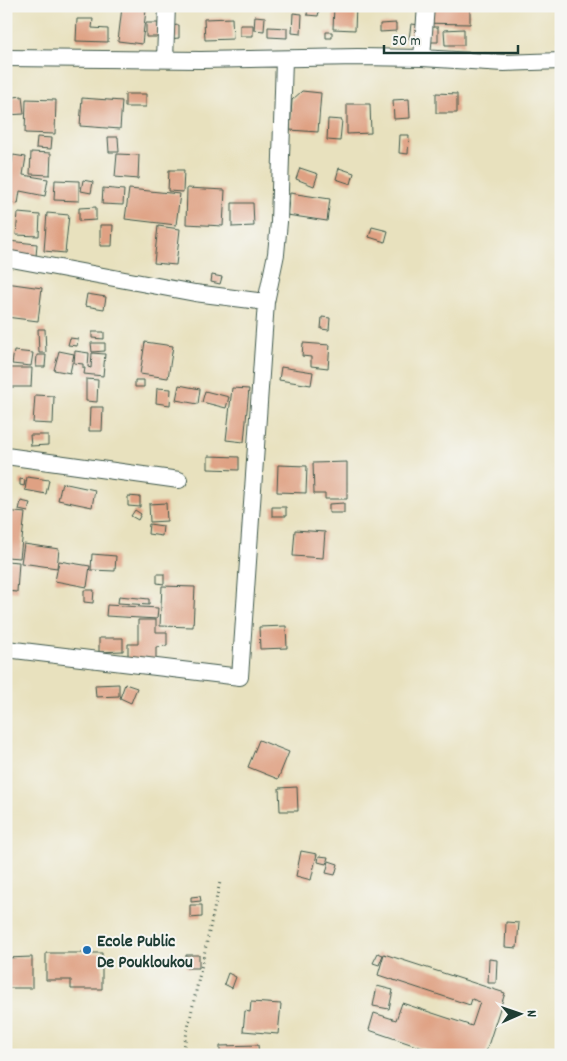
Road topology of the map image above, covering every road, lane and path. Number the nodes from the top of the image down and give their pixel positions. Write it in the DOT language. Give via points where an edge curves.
graph roads {
  1 [pos="167,6"];
  2 [pos="426,6"];
  3 [pos="6,58"];
  4 [pos="422,58"];
  5 [pos="165,59"];
  6 [pos="284,59"];
  7 [pos="561,61"];
  8 [pos="6,258"];
  9 [pos="266,302"];
  10 [pos="6,456"];
  11 [pos="179,480"];
  12 [pos="6,649"];
  13 [pos="220,882"];
  14 [pos="182,1055"];
  1 -- 5 [label="street"];
  2 -- 4 [label="street"];
  3 -- 5 [label="street"];
  4 -- 6 [label="street"];
  4 -- 7 [label="street" via="504,63"];
  5 -- 6 [label="street"];
  6 -- 9 [label="street" via="279,222"];
  8 -- 9 [label="street" via="195,293"];
  9 -- 12 [label="street" via="240,677"];
  10 -- 11 [label="street"];
  13 -- 14 [label="path"];
}
